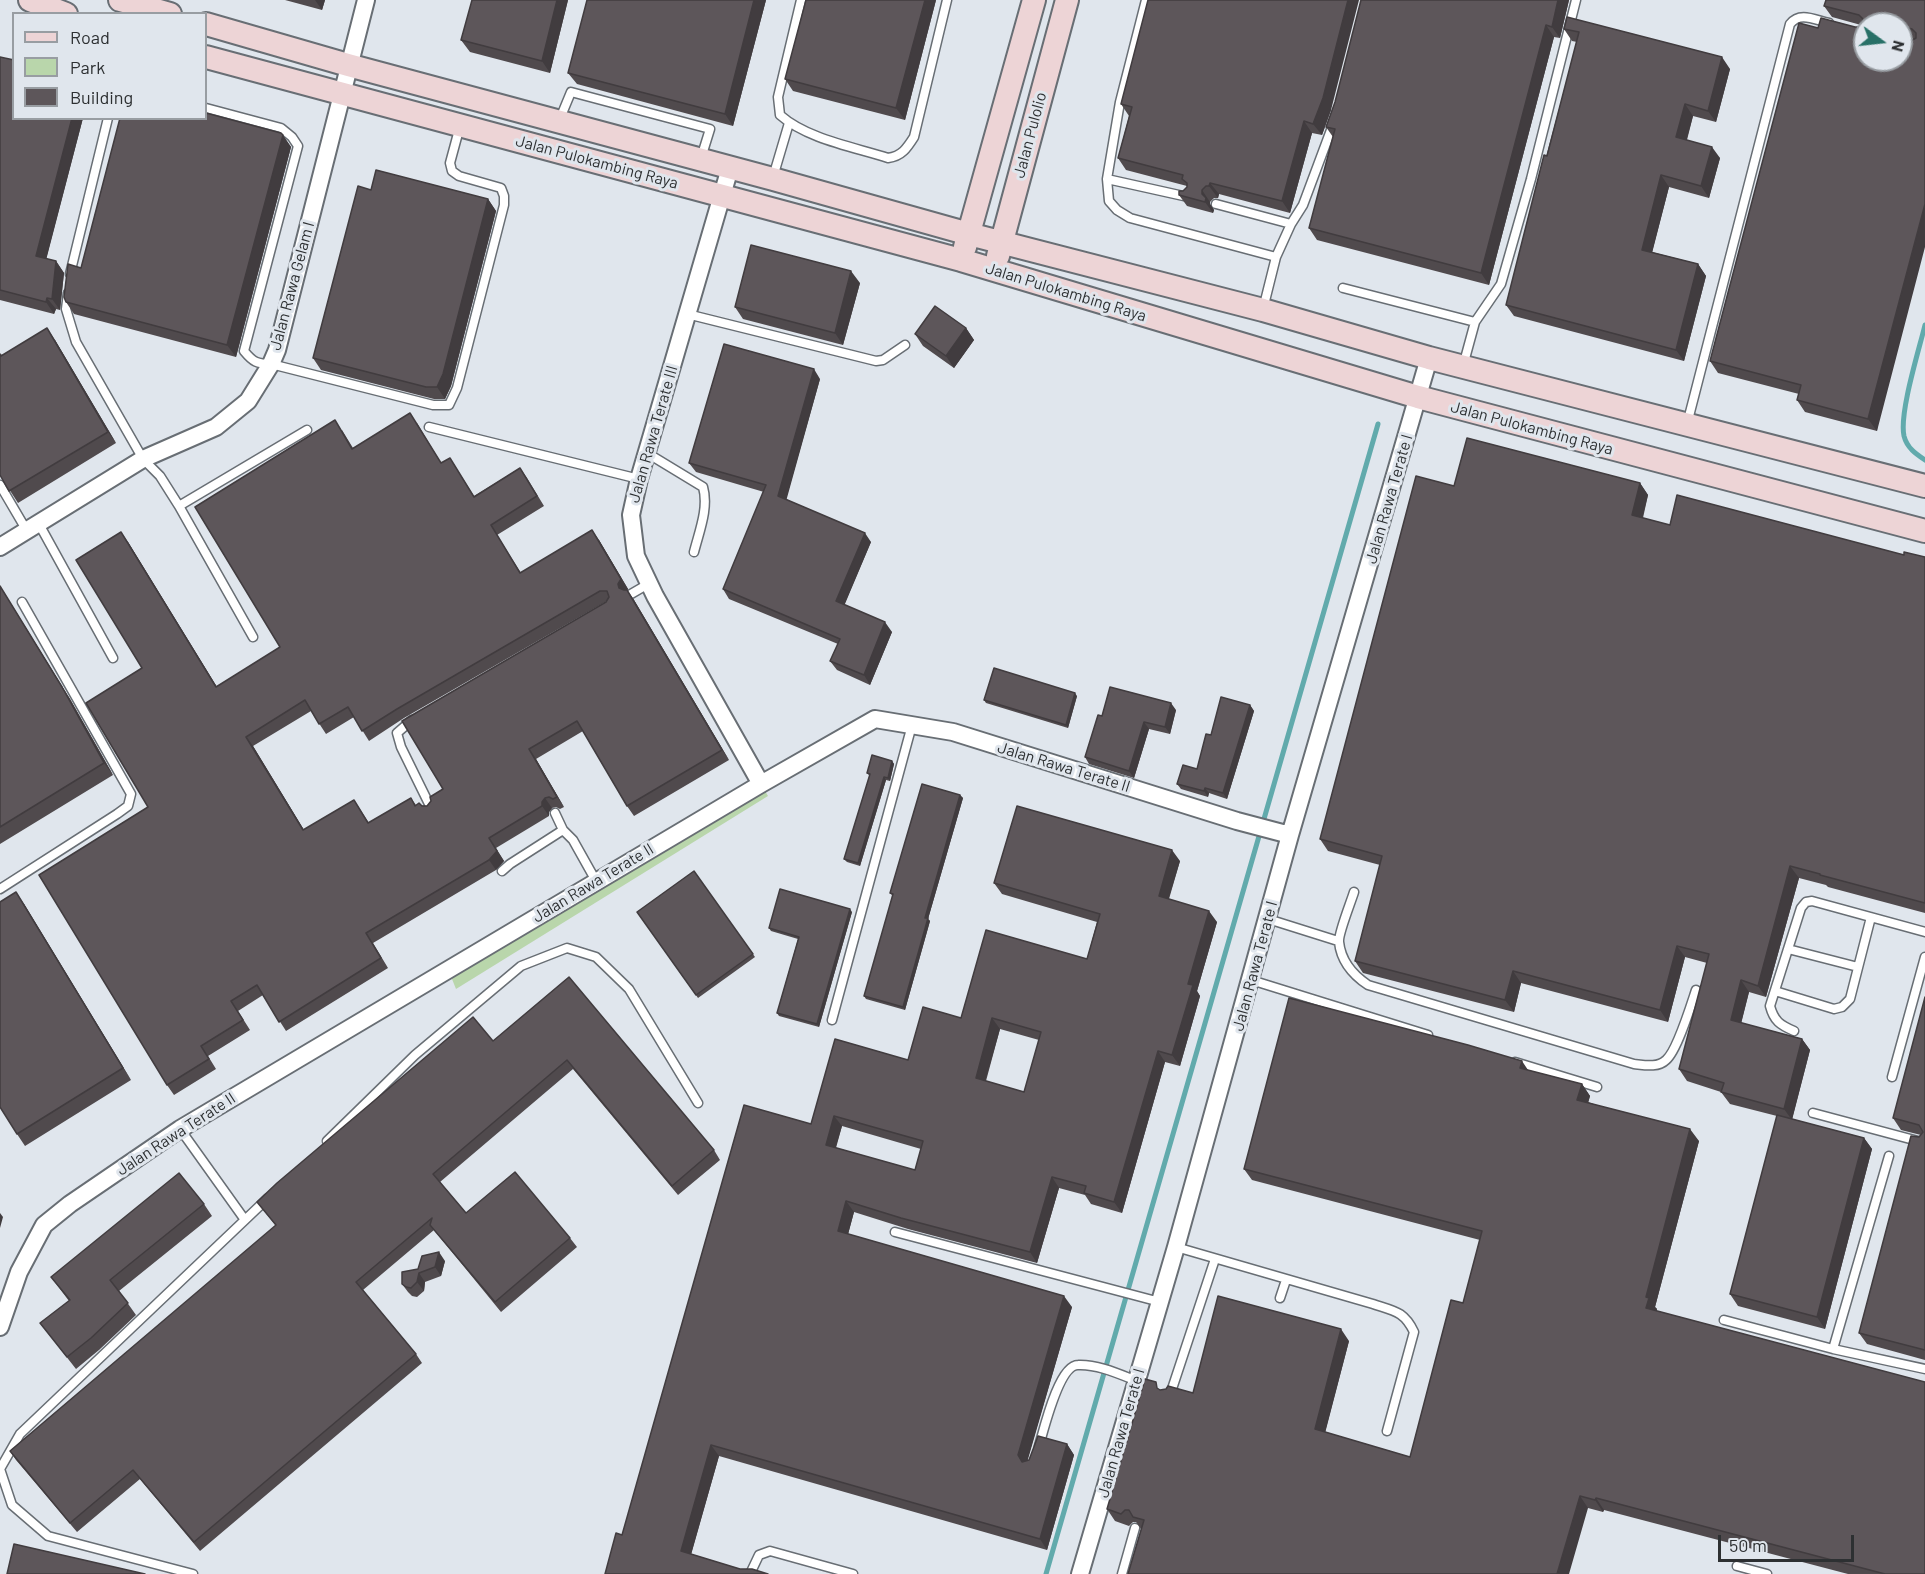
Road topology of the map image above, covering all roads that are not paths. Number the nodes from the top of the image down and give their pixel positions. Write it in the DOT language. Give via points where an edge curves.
graph roads {
  1 [pos="30,0"];
  2 [pos="120,0"];
  3 [pos="366,0"];
  4 [pos="801,0"];
  5 [pos="947,0"];
  6 [pos="1034,0"];
  7 [pos="1067,0"];
  8 [pos="1146,0"];
  9 [pos="1576,0"];
  10 [pos="164,8"];
  11 [pos="61,12"];
  12 [pos="207,24"];
  13 [pos="1834,25"];
  14 [pos="207,57"];
  15 [pos="348,65"];
  16 [pos="341,94"];
  17 [pos="207,108"];
  18 [pos="1337,112"];
  19 [pos="108,120"];
  20 [pos="559,122"];
  21 [pos="789,123"];
  22 [pos="460,125"];
  23 [pos="701,160"];
  24 [pos="730,168"];
  25 [pos="773,178"];
  26 [pos="1107,179"];
  27 [pos="722,196"];
  28 [pos="1189,197"];
  29 [pos="1216,204"];
  30 [pos="1291,224"];
  31 [pos="969,234"];
  32 [pos="1001,243"];
  33 [pos="1276,257"];
  34 [pos="962,260"];
  35 [pos="994,270"];
  36 [pos="1343,288"];
  37 [pos="1263,310"];
  38 [pos="687,314"];
  39 [pos="1475,322"];
  40 [pos="905,345"];
  41 [pos="1429,358"];
  42 [pos="271,364"];
  43 [pos="1462,366"];
  44 [pos="1418,398"];
  45 [pos="1687,424"];
  46 [pos="429,427"];
  47 [pos="307,430"];
  48 [pos="647,453"];
  49 [pos="143,459"];
  50 [pos="639,479"];
  51 [pos="0,485"];
  52 [pos="1925,486"];
  53 [pos="179,506"];
  54 [pos="33,528"];
  55 [pos="1925,531"];
  56 [pos="0,547"];
  57 [pos="694,552"];
  58 [pos="650,584"];
  59 [pos="631,594"];
  60 [pos="22,602"];
  61 [pos="253,637"];
  62 [pos="113,658"];
  63 [pos="417,718"];
  64 [pos="912,724"];
  65 [pos="761,783"];
  66 [pos="432,810"];
  67 [pos="555,813"];
  68 [pos="563,830"];
  69 [pos="1290,835"];
  70 [pos="502,871"];
  71 [pos="596,881"];
  72 [pos="0,889"];
  73 [pos="1354,892"];
  74 [pos="1871,917"];
  75 [pos="1268,919"];
  76 [pos="1925,932"];
  77 [pos="1338,941"];
  78 [pos="1788,950"];
  79 [pos="1925,957"];
  80 [pos="1858,967"];
  81 [pos="1251,980"];
  82 [pos="1696,990"];
  83 [pos="1775,991"];
  84 [pos="831,1020"];
  85 [pos="1794,1031"];
  86 [pos="1439,1038"];
  87 [pos="1506,1059"];
  88 [pos="1892,1077"];
  89 [pos="1596,1087"];
  90 [pos="698,1103"];
  91 [pos="1813,1113"];
  92 [pos="180,1129"];
  93 [pos="1925,1143"];
  94 [pos="322,1146"];
  95 [pos="1889,1156"];
  96 [pos="271,1196"];
  97 [pos="245,1220"];
  98 [pos="895,1232"];
  99 [pos="1176,1247"];
  100 [pos="1215,1259"];
  101 [pos="1286,1280"];
  102 [pos="1280,1298"];
  103 [pos="1160,1302"];
  104 [pos="1724,1320"];
  105 [pos="0,1326"];
  106 [pos="1833,1349"];
  107 [pos="1925,1369"];
  108 [pos="1137,1381"];
  109 [pos="1170,1396"];
  110 [pos="1388,1431"];
  111 [pos="1036,1456"];
  112 [pos="1135,1528"];
  113 [pos="1737,1566"];
  114 [pos="193,1574"];
  115 [pos="750,1574"];
  116 [pos="853,1574"];
  117 [pos="1080,1574"];
  118 [pos="1122,1574"];
  119 [pos="1767,1574"];
  1 -- 11 [label="street"];
  2 -- 10 [label="street"];
  3 -- 15 [label="street, Jalan Rawa Gelam I"];
  4 -- 21 [label="lane" via="778,97 780,115"];
  5 -- 21 [label="lane" via="914,137 906,150 888,158 808,133"];
  6 -- 31 [label="street, Jalan Pulolio"];
  7 -- 32 [label="street, Jalan Pulolio"];
  8 -- 26 [label="lane" via="1120,102"];
  9 -- 39 [label="lane" via="1501,284"];
  12 -- 15 [label="street, Jalan Pulokambing Raya"];
  13 -- 45 [label="lane" via="1803,16 1790,24"];
  14 -- 16 [label="street, Jalan Pulokambing Raya"];
  15 -- 16 [label="street, Jalan Rawa Gelam I"];
  15 -- 20 [label="street, Jalan Pulokambing Raya"];
  16 -- 22 [label="street, Jalan Pulokambing Raya"];
  16 -- 42 [label="street, Jalan Rawa Gelam I"];
  17 -- 42 [label="lane" via="281,128 298,146 244,351 252,361"];
  18 -- 30 [label="lane" via="1303,205"];
  19 -- 49 [label="lane" via="71,266 66,309 76,342"];
  20 -- 23 [label="street, Jalan Pulokambing Raya"];
  20 -- 23 [label="lane" via="572,92 710,129"];
  21 -- 25 [label="lane"];
  22 -- 27 [label="street, Jalan Pulokambing Raya"];
  22 -- 42 [label="lane" via="450,163 452,171 501,188 504,204 457,388 449,405 433,405"];
  23 -- 24 [label="street, Jalan Pulokambing Raya"];
  24 -- 25 [label="street, Jalan Pulokambing Raya"];
  24 -- 27 [label="street, Jalan Rawa Terate III"];
  25 -- 31 [label="street, Jalan Pulokambing Raya"];
  26 -- 28 [label="lane"];
  26 -- 33 [label="lane" via="1108,201 1130,218"];
  27 -- 34 [label="street, Jalan Pulokambing Raya"];
  27 -- 38 [label="street, Jalan Rawa Terate III"];
  29 -- 30 [label="lane"];
  30 -- 33 [label="lane"];
  31 -- 32 [label="street, Jalan Pulokambing Raya"];
  31 -- 34 [label="street, Jalan Pulolio"];
  32 -- 35 [label="street, Jalan Pulolio"];
  32 -- 37 [label="street, Jalan Pulokambing Raya"];
  33 -- 37 [label="lane"];
  34 -- 35 [label="street, Jalan Pulokambing Raya"];
  35 -- 44 [label="street, Jalan Pulokambing Raya"];
  36 -- 39 [label="lane"];
  37 -- 41 [label="street, Jalan Pulokambing Raya"];
  38 -- 40 [label="lane" via="876,361"];
  38 -- 48 [label="street, Jalan Rawa Terate III"];
  39 -- 43 [label="lane"];
  41 -- 43 [label="street, Jalan Pulokambing Raya"];
  41 -- 44 [label="street, Jalan Rawa Terate I"];
  42 -- 49 [label="street, Jalan Rawa Gelam I" via="248,401 216,427"];
  43 -- 45 [label="street, Jalan Pulokambing Raya"];
  44 -- 55 [label="street, Jalan Pulokambing Raya"];
  44 -- 69 [label="street, Jalan Rawa Terate I"];
  45 -- 52 [label="street, Jalan Pulokambing Raya"];
  46 -- 50 [label="lane"];
  47 -- 53 [label="lane"];
  48 -- 50 [label="street, Jalan Rawa Terate III"];
  48 -- 57 [label="lane" via="703,487 704,510"];
  49 -- 53 [label="lane" via="160,476"];
  49 -- 54 [label="street, Jalan Rawa Gelam I"];
  50 -- 58 [label="street, Jalan Rawa Terate III" via="631,515 632,537 636,556"];
  51 -- 54 [label="lane"];
  53 -- 61 [label="lane"];
  54 -- 56 [label="street, Jalan Rawa Gelam I"];
  54 -- 62 [label="lane"];
  58 -- 59 [label="lane"];
  58 -- 65 [label="street, Jalan Rawa Terate III"];
  60 -- 72 [label="lane" via="130,794 128,806"];
  63 -- 66 [label="lane" via="397,733"];
  64 -- 65 [label="street, Jalan Rawa Terate II" via="875,719"];
  64 -- 69 [label="street, Jalan Rawa Terate II" via="953,732"];
  64 -- 84 [label="lane"];
  65 -- 71 [label="street, Jalan Rawa Terate II"];
  67 -- 68 [label="lane"];
  68 -- 70 [label="lane"];
  68 -- 71 [label="lane"];
  69 -- 75 [label="street, Jalan Rawa Terate I"];
  71 -- 92 [label="street, Jalan Rawa Terate II"];
  73 -- 77 [label="lane"];
  74 -- 76 [label="lane"];
  74 -- 78 [label="lane" via="1806,902"];
  74 -- 80 [label="lane"];
  75 -- 77 [label="lane"];
  75 -- 81 [label="street, Jalan Rawa Terate I"];
  77 -- 82 [label="lane" via="1347,966 1368,985 1634,1064 1651,1066 1666,1061"];
  78 -- 80 [label="lane"];
  78 -- 83 [label="lane"];
  79 -- 88 [label="lane"];
  80 -- 83 [label="lane" via="1850,999 1842,1007 1834,1009"];
  81 -- 86 [label="lane"];
  81 -- 99 [label="street, Jalan Rawa Terate I"];
  83 -- 85 [label="lane" via="1770,1006 1773,1018"];
  87 -- 89 [label="lane"];
  90 -- 94 [label="lane" via="629,989 596,957 567,948 521,966 415,1056"];
  91 -- 93 [label="lane"];
  92 -- 97 [label="lane"];
  92 -- 105 [label="street, Jalan Rawa Terate II" via="44,1225 20,1272"];
  95 -- 106 [label="lane"];
  96 -- 97 [label="lane"];
  97 -- 114 [label="lane" via="20,1434 0,1469 12,1505 48,1536"];
  98 -- 103 [label="lane"];
  99 -- 100 [label="lane"];
  99 -- 103 [label="street, Jalan Rawa Terate I"];
  100 -- 101 [label="lane"];
  100 -- 109 [label="lane"];
  101 -- 102 [label="lane"];
  101 -- 110 [label="lane" via="1373,1304 1407,1319 1414,1332"];
  103 -- 108 [label="street, Jalan Rawa Terate I"];
  104 -- 106 [label="lane"];
  106 -- 107 [label="lane"];
  108 -- 111 [label="lane" via="1077,1364 1070,1367 1061,1379"];
  108 -- 117 [label="street, Jalan Rawa Terate I"];
  112 -- 118 [label="lane"];
  113 -- 119 [label="lane"];
  115 -- 116 [label="lane" via="759,1554 770,1551"];
}
